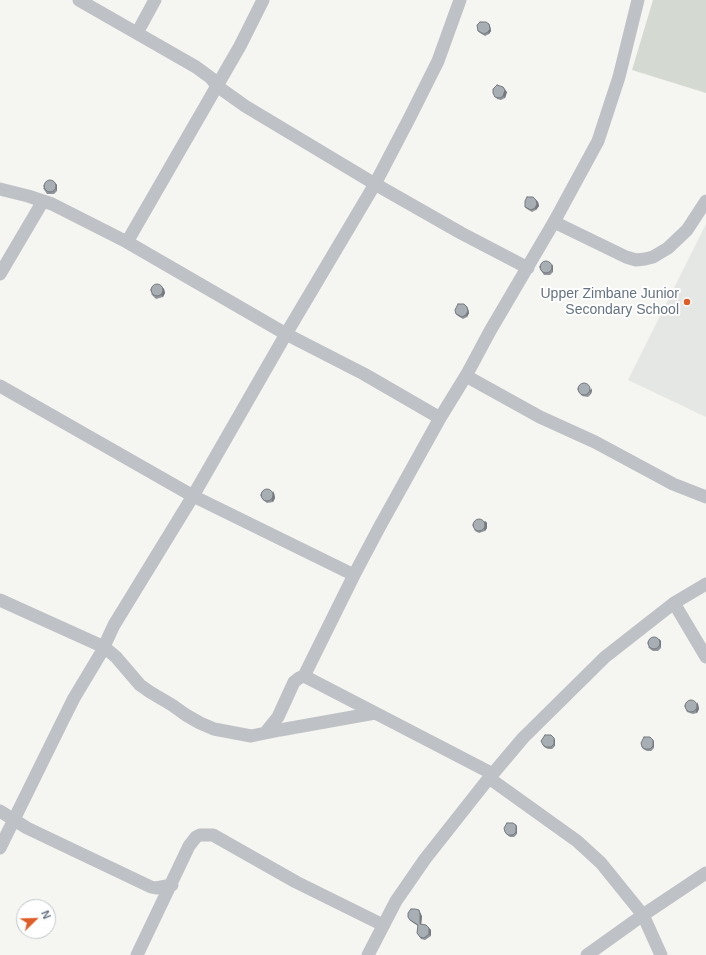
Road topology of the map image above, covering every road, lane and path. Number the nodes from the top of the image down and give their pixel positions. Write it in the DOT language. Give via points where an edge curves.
graph roads {
  1 [pos="79,0"];
  2 [pos="155,0"];
  3 [pos="263,0"];
  4 [pos="460,0"];
  5 [pos="638,0"];
  6 [pos="137,32"];
  7 [pos="217,86"];
  8 [pos="375,184"];
  9 [pos="0,189"];
  10 [pos="43,201"];
  11 [pos="706,201"];
  12 [pos="554,222"];
  13 [pos="127,242"];
  14 [pos="528,268"];
  15 [pos="0,274"];
  16 [pos="286,334"];
  17 [pos="466,376"];
  18 [pos="0,386"];
  19 [pos="440,418"];
  20 [pos="193,496"];
  21 [pos="706,497"];
  22 [pos="354,575"];
  23 [pos="706,584"];
  24 [pos="0,600"];
  25 [pos="674,603"];
  26 [pos="104,647"];
  27 [pos="706,657"];
  28 [pos="304,676"];
  29 [pos="375,713"];
  30 [pos="265,733"];
  31 [pos="491,776"];
  32 [pos="0,811"];
  33 [pos="14,820"];
  34 [pos="0,848"];
  35 [pos="706,873"];
  36 [pos="172,885"];
  37 [pos="643,915"];
  38 [pos="383,925"];
  39 [pos="137,955"];
  40 [pos="368,955"];
  41 [pos="587,955"];
  42 [pos="661,955"];
  1 -- 6 [label="street"];
  2 -- 6 [label="street"];
  3 -- 7 [label="street"];
  4 -- 8 [label="street" via="438,60"];
  5 -- 12 [label="street" via="603,131"];
  6 -- 7 [label="street" via="196,67"];
  7 -- 8 [label="street" via="245,106"];
  7 -- 13 [label="street"];
  8 -- 14 [label="street"];
  8 -- 16 [label="street"];
  9 -- 10 [label="street"];
  10 -- 13 [label="street"];
  10 -- 15 [label="street"];
  11 -- 12 [label="street" via="687,230 668,248 645,260 626,257"];
  12 -- 14 [label="street"];
  13 -- 16 [label="street"];
  14 -- 17 [label="street"];
  16 -- 19 [label="street" via="364,374"];
  16 -- 20 [label="street"];
  17 -- 19 [label="street"];
  17 -- 21 [label="street" via="540,417 595,442 673,484"];
  18 -- 20 [label="street"];
  19 -- 22 [label="street"];
  20 -- 22 [label="street"];
  20 -- 26 [label="street" via="114,625"];
  22 -- 28 [label="street"];
  23 -- 25 [label="street"];
  24 -- 26 [label="street"];
  25 -- 27 [label="street"];
  25 -- 31 [label="street" via="605,657 523,738"];
  26 -- 30 [label="street" via="140,685 200,723 214,729 251,736"];
  26 -- 33 [label="street" via="66,713"];
  28 -- 29 [label="street"];
  28 -- 30 [label="street" via="294,682 278,717"];
  29 -- 30 [label="street"];
  29 -- 31 [label="street"];
  31 -- 37 [label="street" via="601,863"];
  31 -- 38 [label="street" via="425,858"];
  32 -- 33 [label="street"];
  33 -- 34 [label="street"];
  33 -- 36 [label="street" via="151,887"];
  35 -- 37 [label="street"];
  36 -- 38 [label="street" via="192,841 200,835 213,835 296,882"];
  36 -- 39 [label="street"];
  37 -- 41 [label="street"];
  37 -- 42 [label="street"];
  38 -- 40 [label="street"];
}
